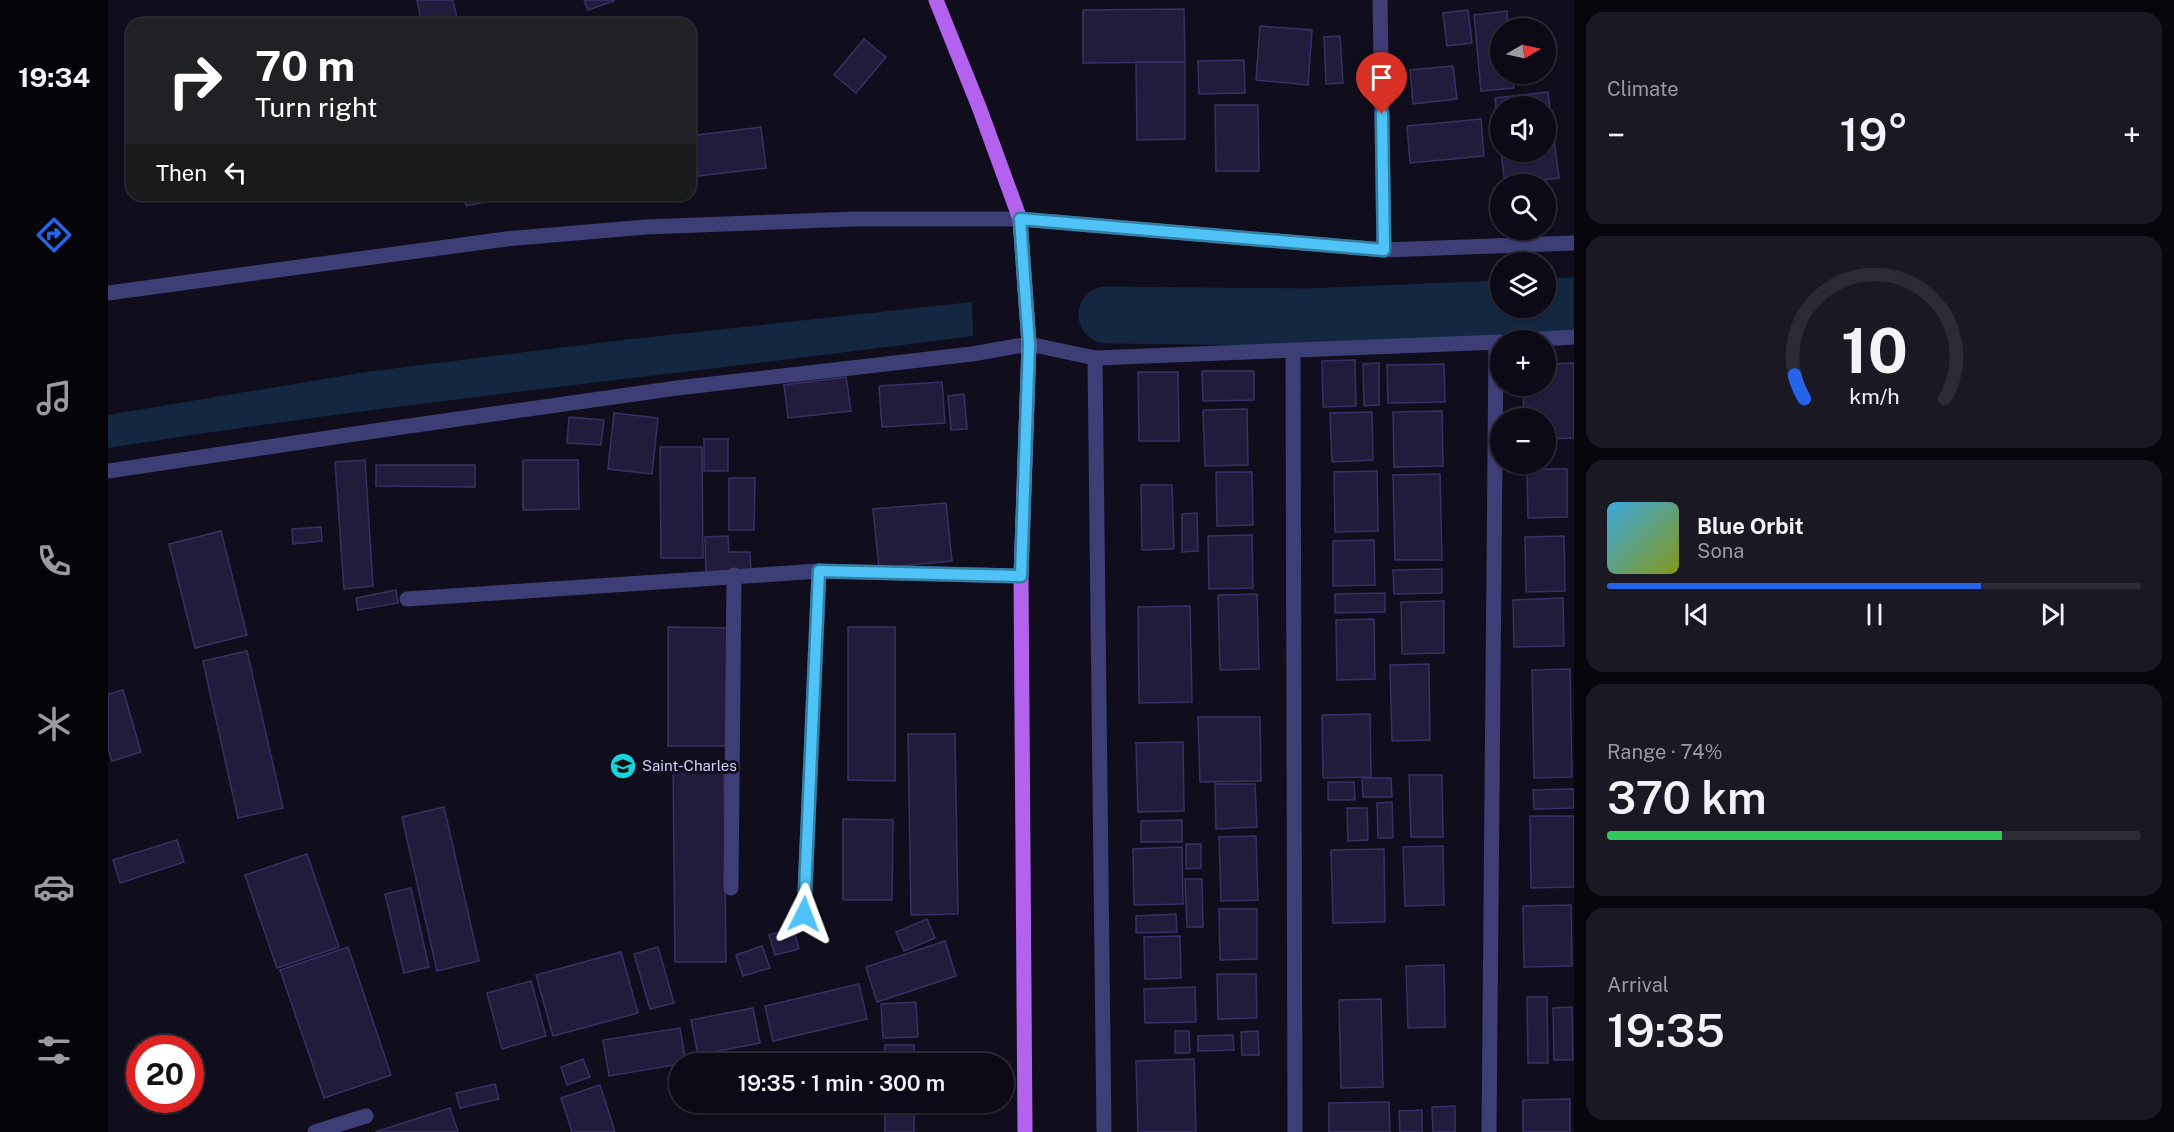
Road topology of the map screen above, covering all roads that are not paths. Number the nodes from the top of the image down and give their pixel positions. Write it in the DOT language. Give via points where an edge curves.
graph roads {
  1 [pos="936,0"];
  2 [pos="1380,0"];
  3 [pos="1020,219"];
  4 [pos="1574,243"];
  5 [pos="1384,250"];
  6 [pos="108,293"];
  7 [pos="1574,337"];
  8 [pos="1556,338"];
  9 [pos="1490,343"];
  10 [pos="1029,344"];
  11 [pos="1293,350"];
  12 [pos="1095,358"];
  13 [pos="1497,396"];
  14 [pos="108,471"];
  15 [pos="819,571"];
  16 [pos="734,575"];
  17 [pos="1021,576"];
  18 [pos="407,599"];
  19 [pos="731,888"];
  20 [pos="804,914"];
  21 [pos="366,1116"];
  22 [pos="315,1132"];
  23 [pos="1025,1132"];
  24 [pos="1104,1132"];
  25 [pos="1295,1132"];
  26 [pos="1489,1132"];
  1 -- 3 [label="main road"];
  2 -- 5 [label="street"];
  3 -- 5 [label="street"];
  3 -- 6 [label="street" via="854,219 610,230 506,239"];
  3 -- 10 [label="main road"];
  4 -- 5 [label="street"];
  7 -- 8 [label="street"];
  9 -- 11 [label="street"];
  10 -- 12 [label="street"];
  10 -- 14 [label="street" via="677,388"];
  10 -- 17 [label="main road"];
  11 -- 12 [label="street"];
  11 -- 25 [label="street"];
  12 -- 24 [label="street"];
  13 -- 26 [label="street"];
  15 -- 16 [label="street"];
  15 -- 17 [label="street"];
  15 -- 20 [label="street"];
  16 -- 18 [label="street"];
  16 -- 19 [label="street"];
  17 -- 23 [label="main road"];
  21 -- 22 [label="street"];
}
